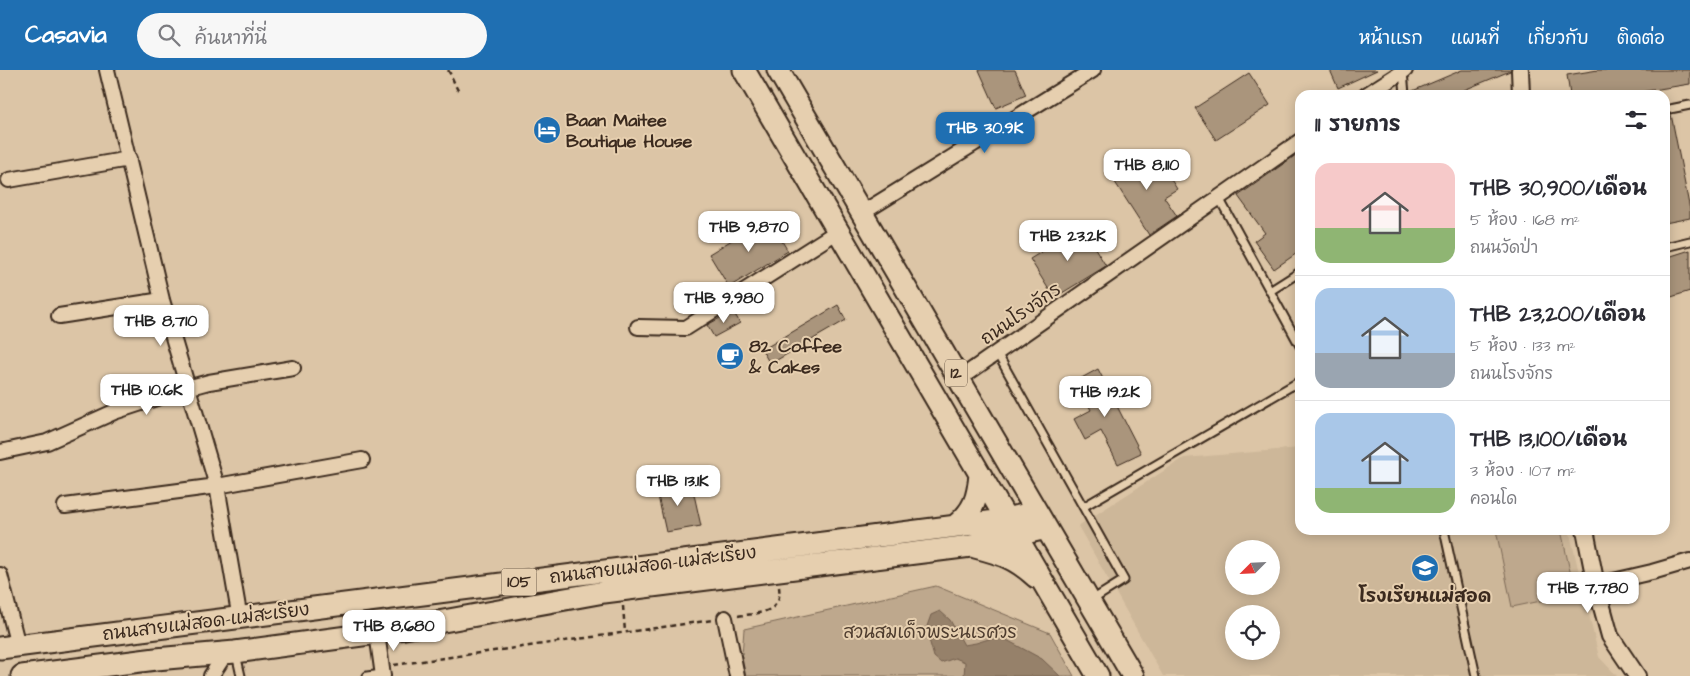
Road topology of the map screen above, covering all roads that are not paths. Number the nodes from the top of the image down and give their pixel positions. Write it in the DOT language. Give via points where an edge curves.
graph roads {
  1 [pos="107,70"];
  2 [pos="744,70"];
  3 [pos="778,70"];
  4 [pos="1093,70"];
  5 [pos="1520,70"];
  6 [pos="1404,71"];
  7 [pos="1374,90"];
  8 [pos="1405,90"];
  9 [pos="1521,90"];
  10 [pos="1690,105"];
  11 [pos="1670,109"];
  12 [pos="1295,145"];
  13 [pos="129,159"];
  14 [pos="9,180"];
  15 [pos="1219,198"];
  16 [pos="862,213"];
  17 [pos="838,231"];
  18 [pos="1690,241"];
  19 [pos="1670,245"];
  20 [pos="1295,275"];
  21 [pos="1270,292"];
  22 [pos="162,300"];
  23 [pos="59,316"];
  24 [pos="638,327"];
  25 [pos="1295,337"];
  26 [pos="997,353"];
  27 [pos="293,368"];
  28 [pos="959,379"];
  29 [pos="1295,384"];
  30 [pos="187,388"];
  31 [pos="0,452"];
  32 [pos="362,460"];
  33 [pos="980,474"];
  34 [pos="217,486"];
  35 [pos="65,506"];
  36 [pos="1083,507"];
  37 [pos="1042,520"];
  38 [pos="955,526"];
  39 [pos="1012,528"];
  40 [pos="1445,535"];
  41 [pos="1586,535"];
  42 [pos="971,546"];
  43 [pos="1690,561"];
  44 [pos="0,575"];
  45 [pos="608,584"];
  46 [pos="1046,585"];
  47 [pos="1596,585"];
  48 [pos="1090,602"];
  49 [pos="725,618"];
  50 [pos="240,619"];
  51 [pos="377,633"];
  52 [pos="9,647"];
  53 [pos="230,652"];
  54 [pos="382,672"];
  55 [pos="22,676"];
  56 [pos="211,676"];
  57 [pos="241,676"];
  58 [pos="368,676"];
  59 [pos="737,676"];
  60 [pos="1098,676"];
  61 [pos="1133,676"];
  62 [pos="1476,676"];
  63 [pos="1637,676"];
  1 -- 13 [label="street"];
  2 -- 17 [label="main road, 12"];
  3 -- 16 [label="main road, 12"];
  4 -- 16 [label="street"];
  5 -- 9 [label="street"];
  6 -- 7 [label="street"];
  6 -- 8 [label="lane"];
  10 -- 11 [label="lane"];
  12 -- 15 [label="street, ถนนโรงจักร"];
  13 -- 14 [label="street"];
  13 -- 22 [label="street"];
  15 -- 21 [label="lane"];
  15 -- 26 [label="street, ถนนโรงจักร"];
  16 -- 28 [label="main road, 12"];
  17 -- 24 [label="street" via="686,328"];
  17 -- 33 [label="main road, 12"];
  18 -- 19 [label="lane"];
  20 -- 21 [label="lane"];
  21 -- 25 [label="lane"];
  22 -- 23 [label="street"];
  22 -- 30 [label="street"];
  26 -- 28 [label="street, ถนนโรงจักร"];
  26 -- 36 [label="lane"];
  27 -- 30 [label="street"];
  28 -- 37 [label="main road, 12"];
  29 -- 36 [label="lane"];
  30 -- 31 [label="street" via="114,412 47,442"];
  30 -- 34 [label="street"];
  32 -- 34 [label="street"];
  33 -- 38 [label="main road" via="974,506"];
  33 -- 39 [label="main road, 12"];
  34 -- 35 [label="street"];
  34 -- 50 [label="street"];
  36 -- 48 [label="lane" via="1124,580"];
  37 -- 39 [label="main road, ถนนสายแม่สอด–แม่สะเรียง / 105"];
  37 -- 48 [label="main road, 12"];
  38 -- 39 [label="main road, ถนนสายแม่สอด–แม่สะเรียง / 105"];
  38 -- 45 [label="main road, ถนนสายแม่สอด–แม่สะเรียง / 105"];
  39 -- 42 [label="main road, ถนนสายแม่สอด–แม่สะเรียง / 105"];
  39 -- 46 [label="main road, 12"];
  40 -- 62 [label="lane"];
  41 -- 47 [label="street"];
  42 -- 45 [label="main road, ถนนสายแม่สอด–แม่สะเรียง / 105" via="777,571"];
  42 -- 46 [label="main road" via="1022,564"];
  43 -- 47 [label="street"];
  44 -- 52 [label="street"];
  45 -- 50 [label="main road, ถนนสายแม่สอด–แม่สะเรียง / 105"];
  45 -- 51 [label="main road, ถนนสายแม่สอด–แม่สะเรียง / 105"];
  46 -- 60 [label="main road, 12"];
  47 -- 63 [label="street" via="1610,636"];
  48 -- 61 [label="main road, 12"];
  49 -- 59 [label="street"];
  50 -- 52 [label="main road, ถนนสายแม่สอด–แม่สะเรียง / 105"];
  51 -- 53 [label="main road, ถนนสายแม่สอด–แม่สะเรียง / 105"];
  51 -- 54 [label="street"];
  53 -- 55 [label="main road, ถนนสายแม่สอด–แม่สะเรียง / 105" via="156,658"];
  53 -- 56 [label="street"];
  53 -- 57 [label="lane"];
  54 -- 58 [label="lane"];
}
